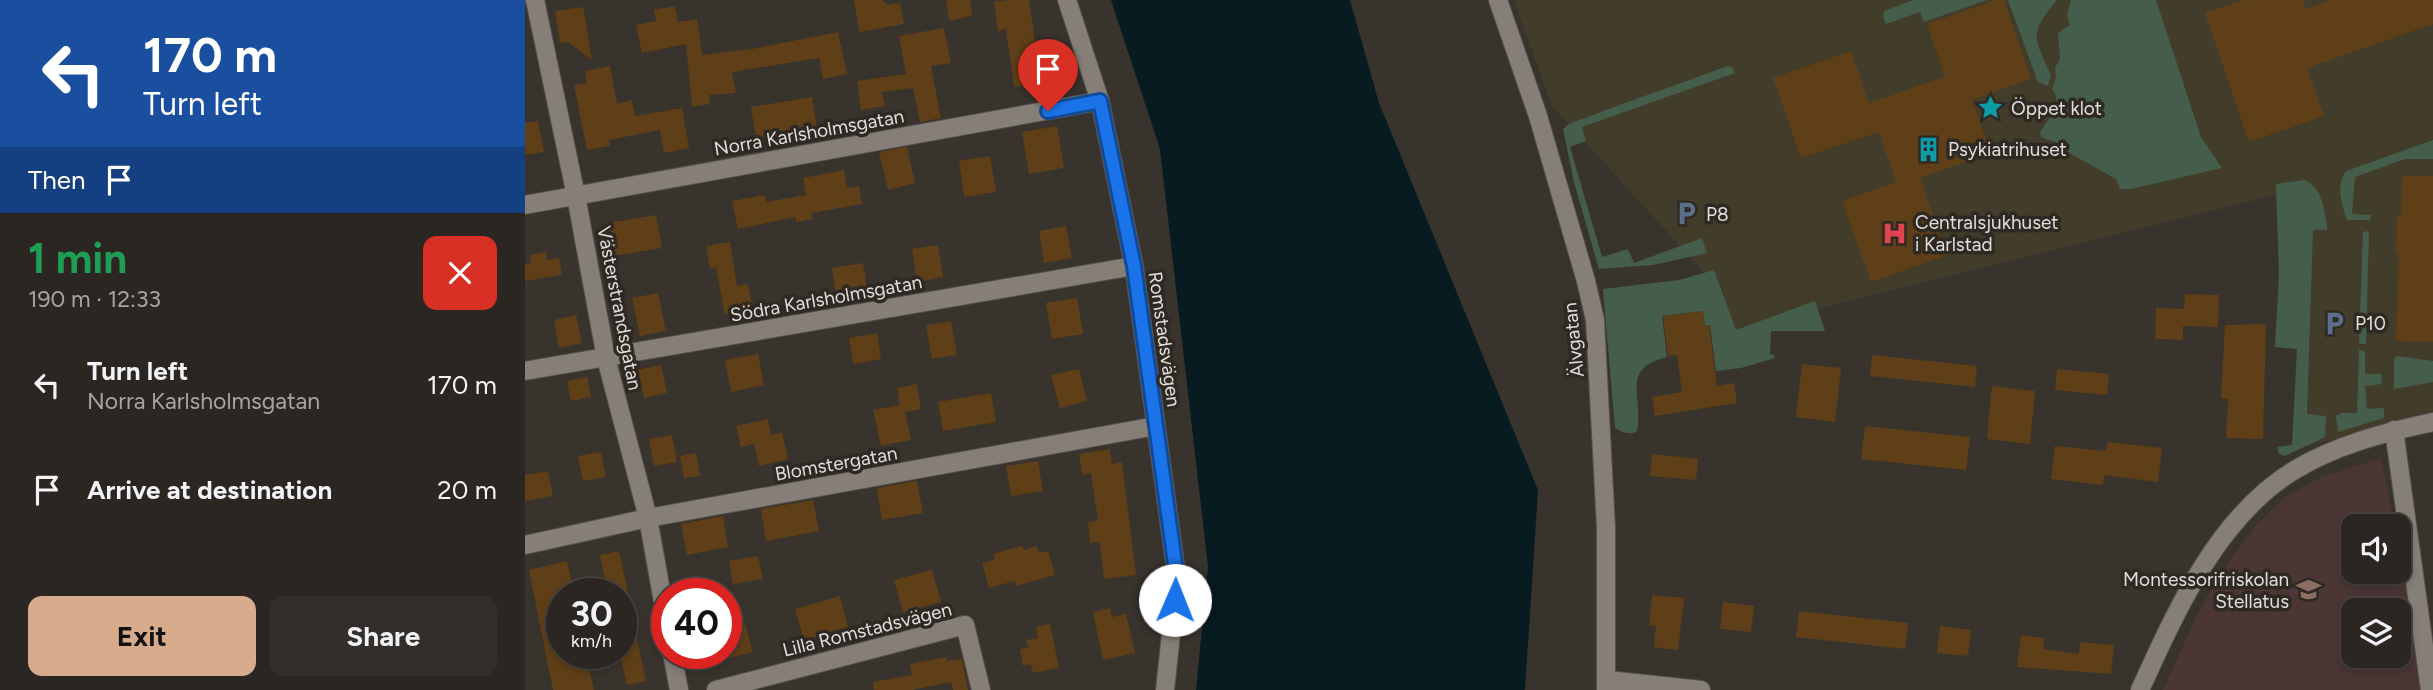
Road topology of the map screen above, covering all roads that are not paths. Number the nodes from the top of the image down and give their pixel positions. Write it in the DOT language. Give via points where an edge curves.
graph roads {
  1 [pos="1067,0"];
  2 [pos="1498,0"];
  3 [pos="535,1"];
  4 [pos="1100,101"];
  5 [pos="576,196"];
  6 [pos="525,205"];
  7 [pos="1134,266"];
  8 [pos="606,358"];
  9 [pos="525,371"];
  10 [pos="2433,422"];
  11 [pos="1156,426"];
  12 [pos="2394,430"];
  13 [pos="648,518"];
  14 [pos="525,545"];
  15 [pos="659,578"];
  16 [pos="675,669"];
  17 [pos="2429,681"];
  18 [pos="1606,685"];
  19 [pos="679,690"];
  20 [pos="716,690"];
  21 [pos="981,690"];
  22 [pos="1165,690"];
  23 [pos="1701,690"];
  24 [pos="2140,690"];
  1 -- 4 [label="street, Romstadsvägen"];
  2 -- 18 [label="street, Älvgatan" via="1538,116 1595,320 1606,528"];
  3 -- 5 [label="street, Västerstrandsgatan"];
  4 -- 5 [label="street, Norra Karlsholmsgatan"];
  4 -- 7 [label="street, Romstadsvägen"];
  5 -- 6 [label="street, Norra Karlsholmsgatan"];
  5 -- 8 [label="street, Västerstrandsgatan"];
  7 -- 8 [label="street, Södra Karlsholmsgatan"];
  7 -- 11 [label="street, Romstadsvägen"];
  8 -- 9 [label="street, Södra Karlsholmsgatan"];
  8 -- 13 [label="street, Västerstrandsgatan"];
  10 -- 12 [label="street"];
  11 -- 13 [label="street, Blomstergatan"];
  11 -- 22 [label="street, Romstadsvägen" via="1177,578"];
  12 -- 17 [label="street"];
  12 -- 24 [label="street" via="2329,452 2292,471 2243,512 2203,566"];
  13 -- 14 [label="street, Blomstergatan"];
  13 -- 15 [label="street, Västerstrandsgatan"];
  16 -- 19 [label="street"];
  18 -- 23 [label="street"];
  20 -- 21 [label="street, Lilla Romstadsvägen" via="965,625"];
}
